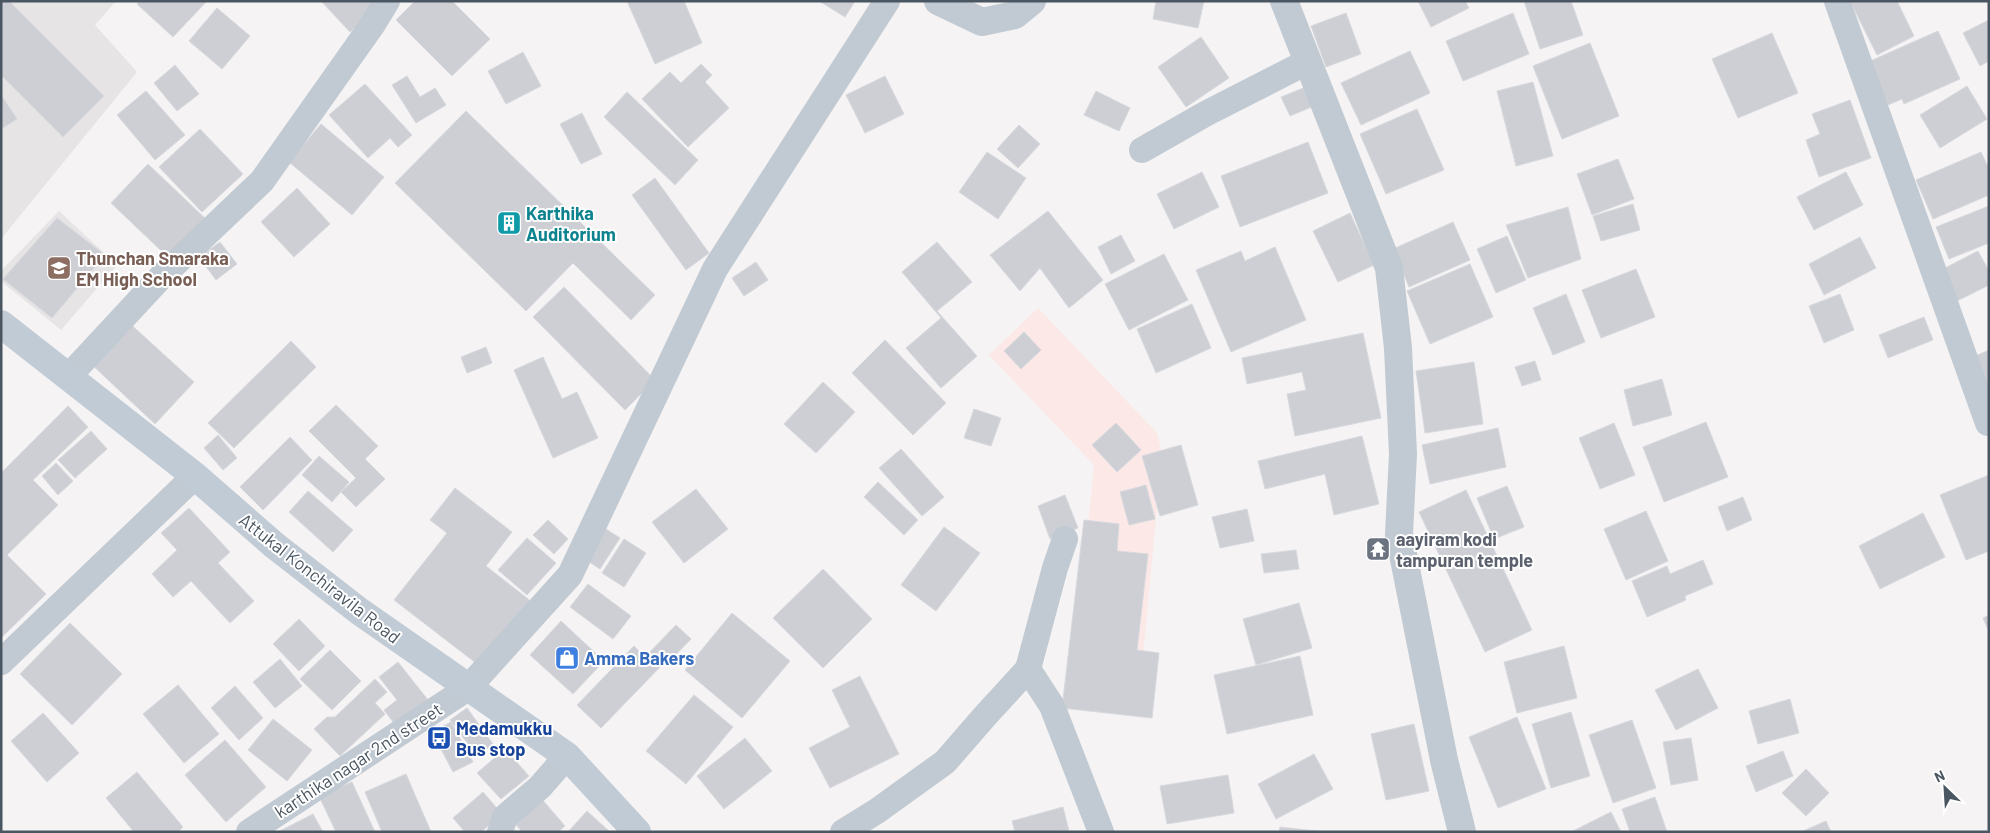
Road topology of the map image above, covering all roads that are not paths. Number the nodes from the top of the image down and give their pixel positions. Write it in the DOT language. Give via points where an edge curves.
graph roads {
  1 [pos="387,1"];
  2 [pos="887,1"];
  3 [pos="938,1"];
  4 [pos="1032,1"];
  5 [pos="1284,1"];
  6 [pos="1837,1"];
  7 [pos="1307,62"];
  8 [pos="1142,150"];
  9 [pos="1,324"];
  10 [pos="68,377"];
  11 [pos="1988,423"];
  12 [pos="194,476"];
  13 [pos="1065,539"];
  14 [pos="1,662"];
  15 [pos="1028,669"];
  16 [pos="468,688"];
  17 [pos="567,756"];
  18 [pos="249,832"];
  19 [pos="500,832"];
  20 [pos="637,832"];
  21 [pos="843,832"];
  22 [pos="1101,832"];
  23 [pos="1462,832"];
  1 -- 10 [label="street" via="262,181 161,277"];
  2 -- 16 [label="street, karthika nagar 2nd street" via="715,269 570,575"];
  3 -- 4 [label="street" via="982,22 1015,15"];
  5 -- 7 [label="street"];
  6 -- 11 [label="street"];
  7 -- 8 [label="street"];
  7 -- 23 [label="street" via="1389,268 1398,348 1403,454 1399,534 1444,760"];
  9 -- 10 [label="main road, Attukal Konchiravila Road"];
  10 -- 12 [label="main road, Attukal Konchiravila Road"];
  12 -- 14 [label="street"];
  12 -- 16 [label="main road, Attukal Konchiravila Road" via="274,545 351,605"];
  13 -- 15 [label="street"];
  15 -- 21 [label="street" via="945,762"];
  15 -- 22 [label="street" via="1052,706"];
  16 -- 17 [label="main road, Attukal Konchiravila Road"];
  16 -- 18 [label="street, karthika nagar 2nd street"];
  17 -- 19 [label="street" via="540,787 505,817"];
  17 -- 20 [label="main road, Attukal Konchiravila Road"];
}
